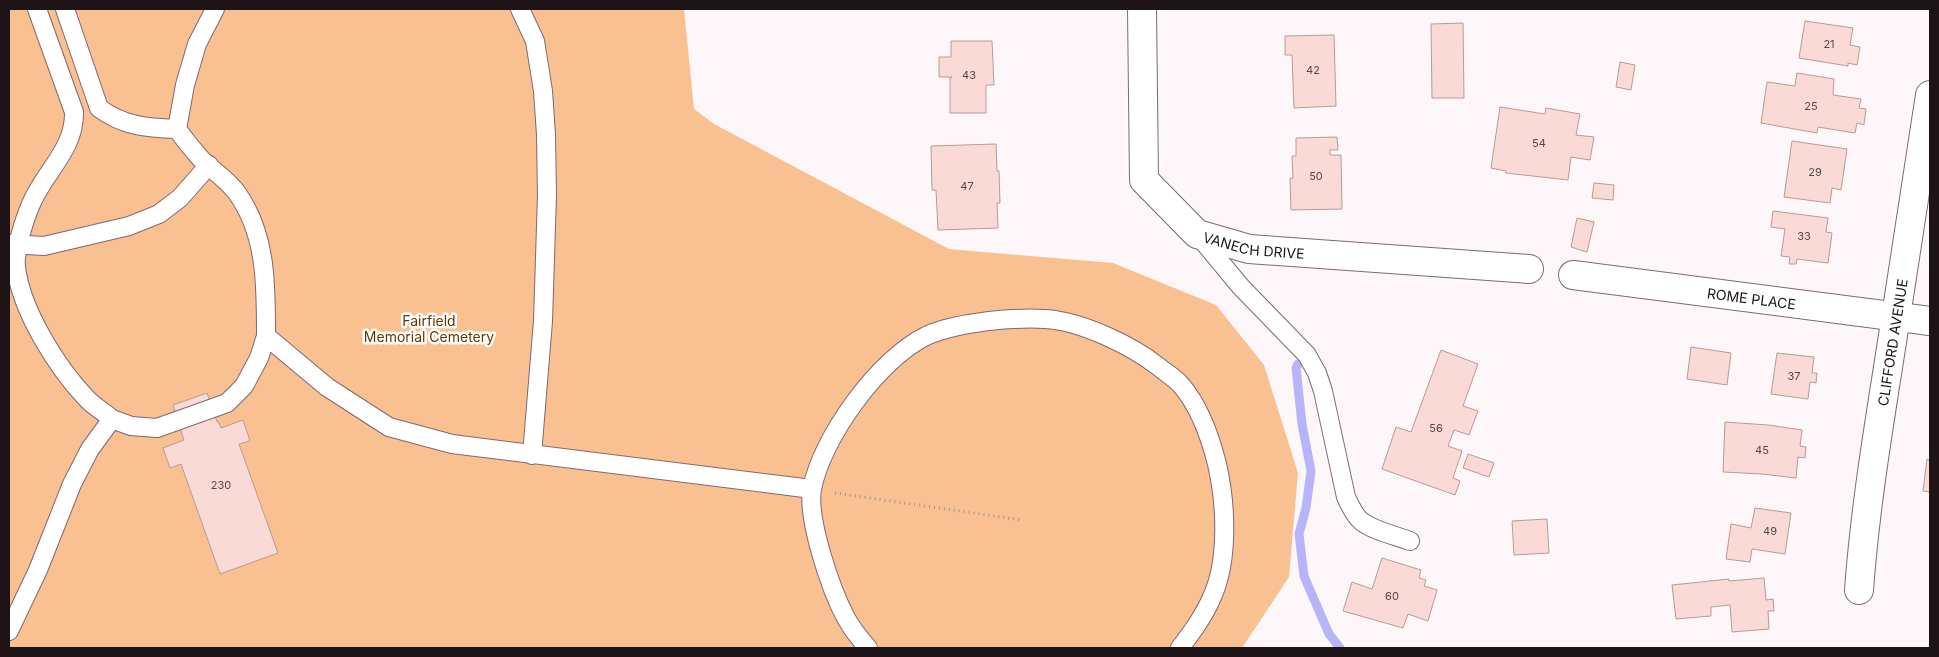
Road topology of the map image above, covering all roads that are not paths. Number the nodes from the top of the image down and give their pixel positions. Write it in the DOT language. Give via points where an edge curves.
graph roads {
  1 [pos="37,9"];
  2 [pos="65,9"];
  3 [pos="215,9"];
  4 [pos="520,9"];
  5 [pos="1142,9"];
  6 [pos="1930,94"];
  7 [pos="177,129"];
  8 [pos="209,165"];
  9 [pos="1197,234"];
  10 [pos="14,245"];
  11 [pos="1529,269"];
  12 [pos="1573,275"];
  13 [pos="1896,316"];
  14 [pos="1930,321"];
  15 [pos="266,336"];
  16 [pos="112,418"];
  17 [pos="532,455"];
  18 [pos="812,489"];
  19 [pos="1410,541"];
  20 [pos="1859,590"];
  21 [pos="9,631"];
  22 [pos="868,648"];
  23 [pos="1180,648"];
  1 -- 10 [label="lane" via="74,112 74,123 71,138 43,181"];
  2 -- 7 [label="lane" via="98,108 111,117 140,127"];
  3 -- 7 [label="lane" via="197,44"];
  4 -- 17 [label="lane" via="535,40 546,135 543,321"];
  5 -- 9 [label="street, VANECH DRIVE" via="1144,180"];
  6 -- 13 [label="street, CLIFFORD AVENUE"];
  7 -- 8 [label="lane"];
  8 -- 10 [label="lane" via="180,198 159,214 128,226 44,246"];
  8 -- 15 [label="lane" via="237,192 253,220 263,256"];
  9 -- 11 [label="street, VANECH DRIVE" via="1249,248"];
  9 -- 19 [label="lane" via="1241,287 1308,355 1323,391 1346,497 1354,513 1375,528"];
  10 -- 16 [label="lane" via="20,285 49,349 89,401"];
  12 -- 13 [label="street, ROME PLACE"];
  13 -- 14 [label="street, ROME PLACE"];
  13 -- 20 [label="street, CLIFFORD AVENUE" via="1874,446"];
  15 -- 16 [label="lane" via="244,386 228,403 157,428 131,426"];
  15 -- 17 [label="lane" via="326,387 389,427 452,444"];
  16 -- 21 [label="lane" via="90,449 72,484 38,570"];
  17 -- 18 [label="lane"];
  18 -- 22 [label="lane" via="812,513 830,582 846,618"];
  18 -- 23 [label="lane" via="824,453 869,382 900,353 926,336 963,324 1047,319 1088,329 1124,344 1180,384 1199,410 1218,470 1224,538 1221,568 1213,596"];
}
